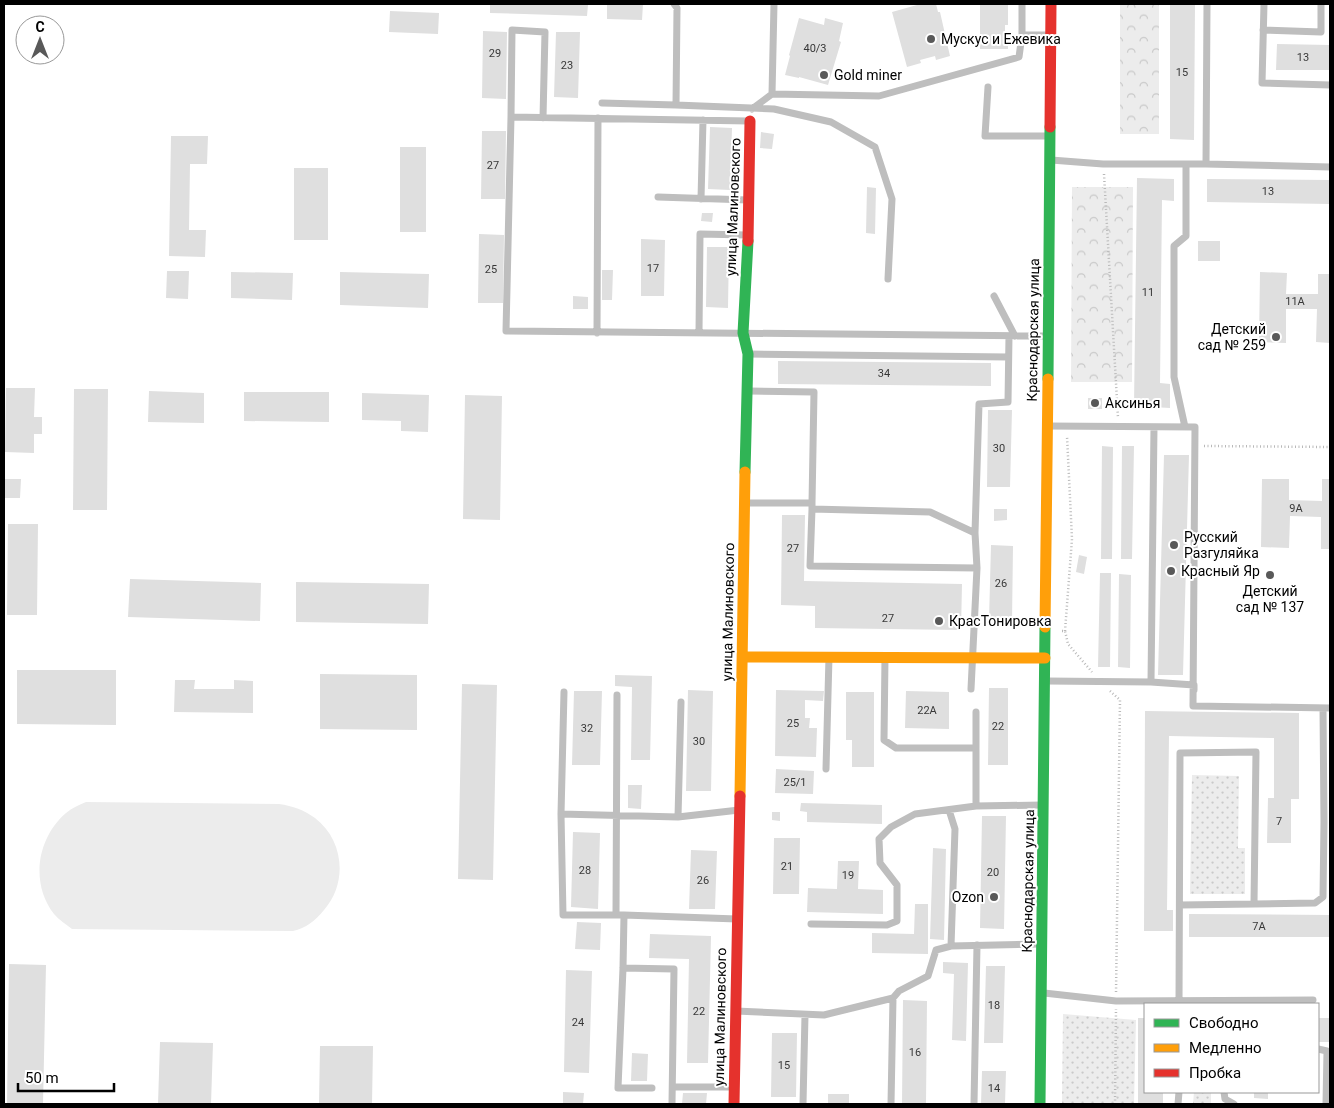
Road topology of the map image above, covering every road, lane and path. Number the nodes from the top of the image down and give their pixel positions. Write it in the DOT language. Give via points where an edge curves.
graph roads {
  1 [pos="674,4"];
  2 [pos="774,4"];
  3 [pos="1022,4"];
  4 [pos="1051,4"];
  5 [pos="1207,4"];
  6 [pos="1264,4"];
  7 [pos="1321,4"];
  8 [pos="1263,30"];
  9 [pos="1022,35"];
  10 [pos="1051,35"];
  11 [pos="1330,84"];
  12 [pos="988,86"];
  13 [pos="772,94"];
  14 [pos="602,103"];
  15 [pos="676,105"];
  16 [pos="751,115"];
  17 [pos="512,117"];
  18 [pos="543,118"];
  19 [pos="598,118"];
  20 [pos="703,120"];
  21 [pos="1050,136"];
  22 [pos="1050,160"];
  23 [pos="1103,164"];
  24 [pos="1186,164"];
  25 [pos="1206,164"];
  26 [pos="1330,167"];
  27 [pos="658,198"];
  28 [pos="701,198"];
  29 [pos="748,200"];
  30 [pos="748,235"];
  31 [pos="888,279"];
  32 [pos="994,296"];
  33 [pos="597,333"];
  34 [pos="699,333"];
  35 [pos="743,333"];
  36 [pos="1012,336"];
  37 [pos="1048,336"];
  38 [pos="748,354"];
  39 [pos="1008,357"];
  40 [pos="747,390"];
  41 [pos="1048,426"];
  42 [pos="1066,426"];
  43 [pos="1119,427"];
  44 [pos="1154,427"];
  45 [pos="1185,427"];
  46 [pos="1195,446"];
  47 [pos="1330,447"];
  48 [pos="744,502"];
  49 [pos="812,506"];
  50 [pos="975,533"];
  51 [pos="977,568"];
  52 [pos="743,657"];
  53 [pos="829,657"];
  54 [pos="885,657"];
  55 [pos="972,657"];
  56 [pos="1045,658"];
  57 [pos="1045,681"];
  58 [pos="1100,682"];
  59 [pos="1151,682"];
  60 [pos="1194,685"];
  61 [pos="970,689"];
  62 [pos="564,692"];
  63 [pos="617,694"];
  64 [pos="681,702"];
  65 [pos="1327,708"];
  66 [pos="976,712"];
  67 [pos="976,748"];
  68 [pos="826,769"];
  69 [pos="1044,805"];
  70 [pos="976,806"];
  71 [pos="739,810"];
  72 [pos="949,810"];
  73 [pos="561,814"];
  74 [pos="617,815"];
  75 [pos="678,817"];
  76 [pos="1327,822"];
  77 [pos="1254,904"];
  78 [pos="1180,905"];
  79 [pos="620,915"];
  80 [pos="737,919"];
  81 [pos="811,924"];
  82 [pos="1042,944"];
  83 [pos="951,946"];
  84 [pos="977,946"];
  85 [pos="623,968"];
  86 [pos="1042,993"];
  87 [pos="893,998"];
  88 [pos="1313,1000"];
  89 [pos="1116,1001"];
  90 [pos="1179,1003"];
  91 [pos="736,1011"];
  92 [pos="805,1015"];
  93 [pos="1319,1049"];
  94 [pos="672,1087"];
  95 [pos="734,1087"];
  96 [pos="652,1088"];
  97 [pos="1224,1093"];
  98 [pos="672,1104"];
  99 [pos="734,1104"];
  100 [pos="803,1104"];
  101 [pos="891,1104"];
  102 [pos="974,1104"];
  103 [pos="1040,1104"];
  104 [pos="1115,1104"];
  105 [pos="1234,1104"];
  106 [pos="1326,1104"];
  1 -- 15 [label="lane" via="677,8"];
  2 -- 13 [label="lane"];
  3 -- 9 [label="lane"];
  4 -- 10 [label="street, Краснодарская улица"];
  5 -- 25 [label="lane"];
  6 -- 8 [label="lane"];
  7 -- 8 [label="lane" via="1321,32"];
  8 -- 11 [label="lane" via="1262,83"];
  9 -- 10 [label="lane"];
  9 -- 13 [label="lane" via="1019,58 879,96"];
  10 -- 21 [label="street, Краснодарская улица"];
  12 -- 21 [label="lane" via="985,136"];
  13 -- 16 [label="lane"];
  14 -- 15 [label="lane"];
  15 -- 16 [label="lane"];
  16 -- 20 [label="lane"];
  16 -- 29 [label="street, улица Малиновского"];
  16 -- 31 [label="lane" via="774,109 831,122 875,148 892,199"];
  17 -- 18 [label="lane"];
  17 -- 18 [label="lane" via="512,30 545,32"];
  17 -- 33 [label="lane" via="506,331"];
  18 -- 19 [label="lane"];
  19 -- 20 [label="lane"];
  19 -- 33 [label="lane"];
  20 -- 28 [label="lane"];
  21 -- 22 [label="street, Краснодарская улица"];
  22 -- 23 [label="lane"];
  22 -- 37 [label="street, Краснодарская улица"];
  23 -- 24 [label="lane"];
  23 -- 43 [label="path"];
  24 -- 25 [label="lane"];
  24 -- 45 [label="lane" via="1186,236 1174,246 1174,377"];
  25 -- 26 [label="lane"];
  27 -- 28 [label="lane"];
  28 -- 29 [label="lane"];
  29 -- 30 [label="street, улица Малиновского"];
  30 -- 34 [label="lane" via="700,234"];
  30 -- 35 [label="street, улица Малиновского"];
  32 -- 36 [label="lane"];
  33 -- 34 [label="lane"];
  34 -- 35 [label="lane"];
  35 -- 36 [label="lane"];
  35 -- 38 [label="street, улица Малиновского"];
  36 -- 37 [label="lane"];
  36 -- 39 [label="lane"];
  37 -- 41 [label="street, Краснодарская улица"];
  38 -- 39 [label="lane"];
  38 -- 40 [label="street, улица Малиновского"];
  39 -- 50 [label="lane" via="1008,402 979,404"];
  40 -- 48 [label="street, улица Малиновского"];
  40 -- 49 [label="lane" via="814,392"];
  41 -- 42 [label="lane"];
  41 -- 56 [label="street, Краснодарская улица"];
  42 -- 43 [label="lane"];
  42 -- 58 [label="path" via="1072,539 1063,632 1068,644"];
  43 -- 44 [label="lane"];
  44 -- 45 [label="lane"];
  44 -- 59 [label="lane"];
  45 -- 46 [label="lane" via="1195,427"];
  46 -- 47 [label="path"];
  46 -- 60 [label="lane"];
  48 -- 49 [label="lane"];
  48 -- 52 [label="street, улица Малиновского"];
  49 -- 50 [label="lane" via="930,512"];
  49 -- 51 [label="lane" via="810,566"];
  50 -- 51 [label="lane"];
  51 -- 55 [label="lane"];
  52 -- 53 [label="street"];
  52 -- 71 [label="street, улица Малиновского"];
  53 -- 54 [label="street"];
  53 -- 68 [label="lane"];
  54 -- 55 [label="street"];
  54 -- 67 [label="lane" via="884,740 896,748"];
  55 -- 56 [label="street"];
  55 -- 61 [label="lane"];
  56 -- 57 [label="street, Краснодарская улица"];
  57 -- 58 [label="lane"];
  57 -- 69 [label="street, Краснодарская улица"];
  58 -- 59 [label="lane"];
  58 -- 89 [label="path" via="1120,700"];
  59 -- 60 [label="lane"];
  60 -- 65 [label="lane" via="1194,706"];
  62 -- 73 [label="lane"];
  63 -- 74 [label="lane"];
  64 -- 75 [label="lane"];
  65 -- 76 [label="lane"];
  66 -- 67 [label="lane"];
  67 -- 70 [label="lane"];
  69 -- 70 [label="lane"];
  69 -- 82 [label="street, Краснодарская улица"];
  70 -- 72 [label="lane"];
  71 -- 75 [label="lane"];
  71 -- 80 [label="street, улица Малиновского"];
  72 -- 81 [label="lane" via="915,814 891,827 879,839 880,863 897,885 897,921 887,925"];
  72 -- 83 [label="lane" via="955,829"];
  73 -- 74 [label="lane"];
  73 -- 79 [label="lane" via="563,915"];
  74 -- 75 [label="lane"];
  74 -- 79 [label="lane"];
  76 -- 77 [label="lane" via="1323,897 1314,903"];
  77 -- 78 [label="lane"];
  77 -- 78 [label="lane" via="1256,752 1180,753"];
  78 -- 90 [label="lane"];
  79 -- 80 [label="lane"];
  79 -- 85 [label="lane"];
  80 -- 91 [label="street, улица Малиновского"];
  82 -- 84 [label="lane"];
  82 -- 86 [label="street, Краснодарская улица"];
  83 -- 84 [label="lane"];
  83 -- 87 [label="lane" via="936,950 928,976 899,991"];
  84 -- 102 [label="lane"];
  85 -- 94 [label="lane" via="674,970"];
  85 -- 96 [label="lane" via="618,1088"];
  86 -- 89 [label="lane"];
  86 -- 103 [label="street, Краснодарская улица"];
  87 -- 92 [label="lane" via="824,1015"];
  87 -- 101 [label="lane"];
  88 -- 90 [label="lane"];
  89 -- 90 [label="lane"];
  89 -- 104 [label="path"];
  91 -- 92 [label="lane"];
  91 -- 95 [label="street, улица Малиновского"];
  92 -- 100 [label="lane"];
  93 -- 106 [label="lane" via="1327,1051"];
  94 -- 95 [label="lane"];
  94 -- 98 [label="lane"];
  95 -- 99 [label="street, улица Малиновского"];
  97 -- 105 [label="lane" via="1224,1099"];
}
